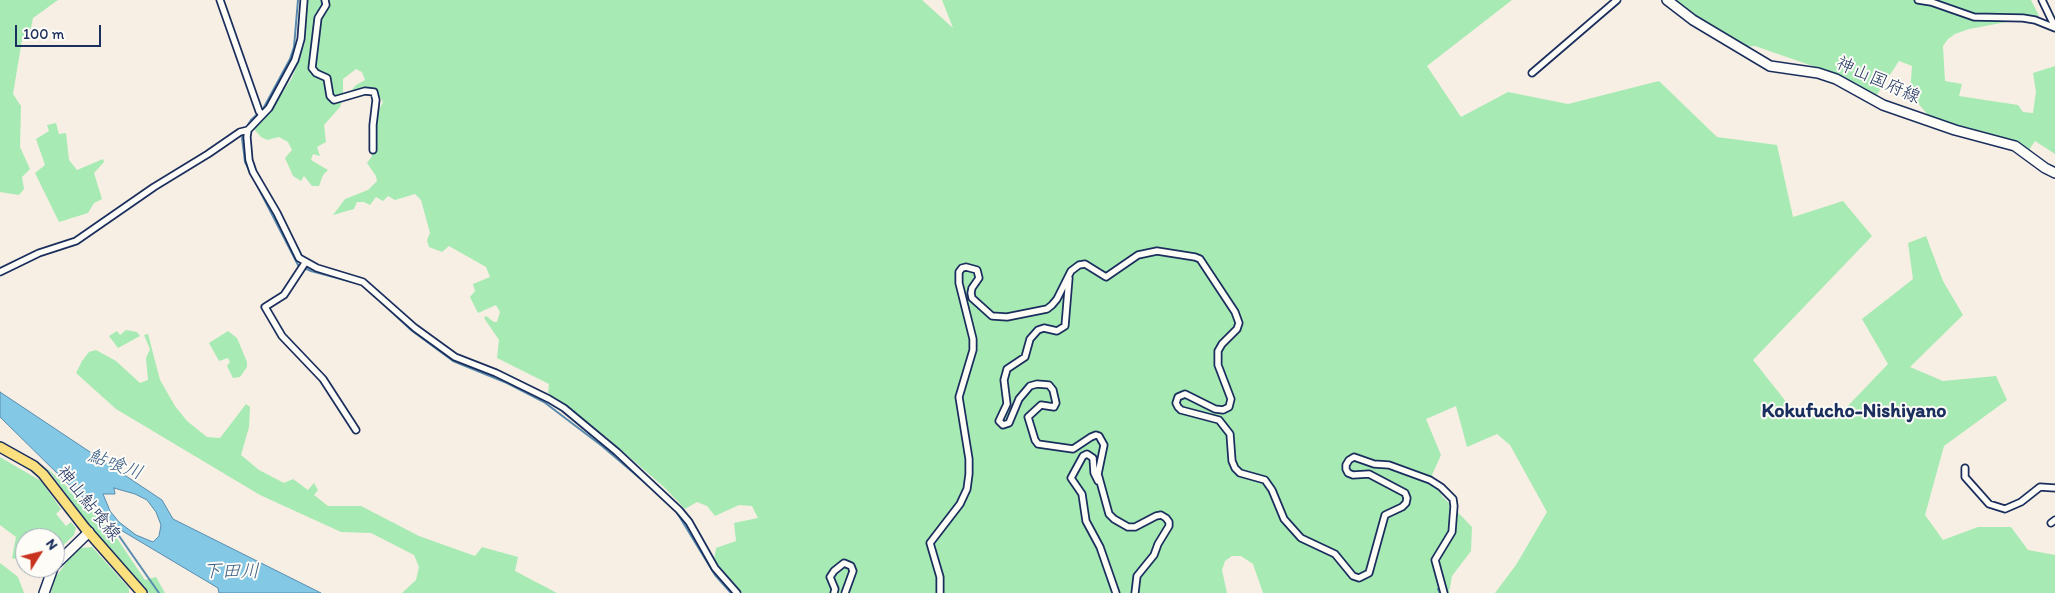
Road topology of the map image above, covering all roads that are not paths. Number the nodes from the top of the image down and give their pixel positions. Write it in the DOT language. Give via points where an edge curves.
graph roads {
  1 [pos="220,0"];
  2 [pos="304,0"];
  3 [pos="325,0"];
  4 [pos="1617,0"];
  5 [pos="1666,0"];
  6 [pos="1922,0"];
  7 [pos="2042,0"];
  8 [pos="2055,27"];
  9 [pos="1532,73"];
  10 [pos="261,113"];
  11 [pos="246,130"];
  12 [pos="373,150"];
  13 [pos="2055,173"];
  14 [pos="303,266"];
  15 [pos="1,272"];
  16 [pos="1068,276"];
  17 [pos="356,430"];
  18 [pos="0,447"];
  19 [pos="1965,468"];
  20 [pos="1100,482"];
  21 [pos="2055,488"];
  22 [pos="1989,504"];
  23 [pos="1980,506"];
  24 [pos="89,532"];
  25 [pos="65,556"];
  26 [pos="50,578"];
  27 [pos="44,593"];
  28 [pos="142,593"];
  29 [pos="737,593"];
  30 [pos="834,593"];
  31 [pos="845,593"];
  32 [pos="940,593"];
  33 [pos="1116,593"];
  34 [pos="1135,593"];
  35 [pos="1444,593"];
  1 -- 10 [label="street"];
  2 -- 10 [label="street" via="301,39 295,60 269,108"];
  3 -- 12 [label="street" via="318,22 312,68 327,78 330,96 334,100 365,91 374,92"];
  4 -- 9 [label="street"];
  5 -- 13 [label="main road, 神山国府線" via="1770,66 1836,79 1883,105 1955,130 2015,146"];
  6 -- 8 [label="street" via="1974,17 2023,18"];
  7 -- 8 [label="street"];
  10 -- 11 [label="street"];
  11 -- 14 [label="street" via="253,172"];
  11 -- 15 [label="street" via="154,187 76,241 39,253"];
  14 -- 17 [label="street" via="284,295 265,307 282,336 323,380"];
  14 -- 29 [label="street" via="363,282 415,328 455,357 496,373 564,408 679,510 715,568"];
  16 -- 20 [label="street" via="1065,326 1057,331 1038,330 1030,339 1025,357 1007,369 1004,380 1007,404 999,420 1003,425 1009,423 1019,399 1030,386 1049,385 1056,403 1054,407 1041,405 1028,417 1035,440 1038,444 1073,449 1091,437 1100,436 1104,445 1099,464"];
  16 -- 32 [label="street" via="1057,299 1047,309 996,318 972,298 972,288 979,278 977,270 966,267 959,272 973,339 973,350 959,397 969,474 960,504 930,543 940,577"];
  16 -- 35 [label="street" via="1079,264 1085,264 1106,277 1138,255 1149,252 1200,259 1238,317 1237,330 1218,351 1218,365 1230,399 1226,409 1215,409 1185,394 1178,397 1178,407 1220,420 1230,434 1235,468 1240,473 1265,480 1284,519 1301,538 1335,554 1353,576 1359,578 1369,573 1385,515 1402,507 1407,498 1404,493 1369,474 1348,473 1346,464 1349,460 1354,457 1389,465 1441,487 1454,506 1452,532 1436,560"];
  18 -- 24 [label="main road, 神山鮎喰線" via="43,474"];
  19 -- 22 [label="street" via="1965,477"];
  20 -- 33 [label="street" via="1095,478 1093,458 1087,454 1083,456 1071,478 1082,494 1086,521 1100,547"];
  20 -- 34 [label="street" via="1107,509 1114,519 1135,527 1161,515 1169,522 1154,555 1137,576"];
  21 -- 22 [label="street" via="2040,487 2005,510"];
  22 -- 23 [label="street"];
  24 -- 25 [label="main road"];
  24 -- 28 [label="main road, 神山鮎喰線"];
  26 -- 27 [label="main road"];
  30 -- 31 [label="street" via="830,576 844,563 853,571"];
}
